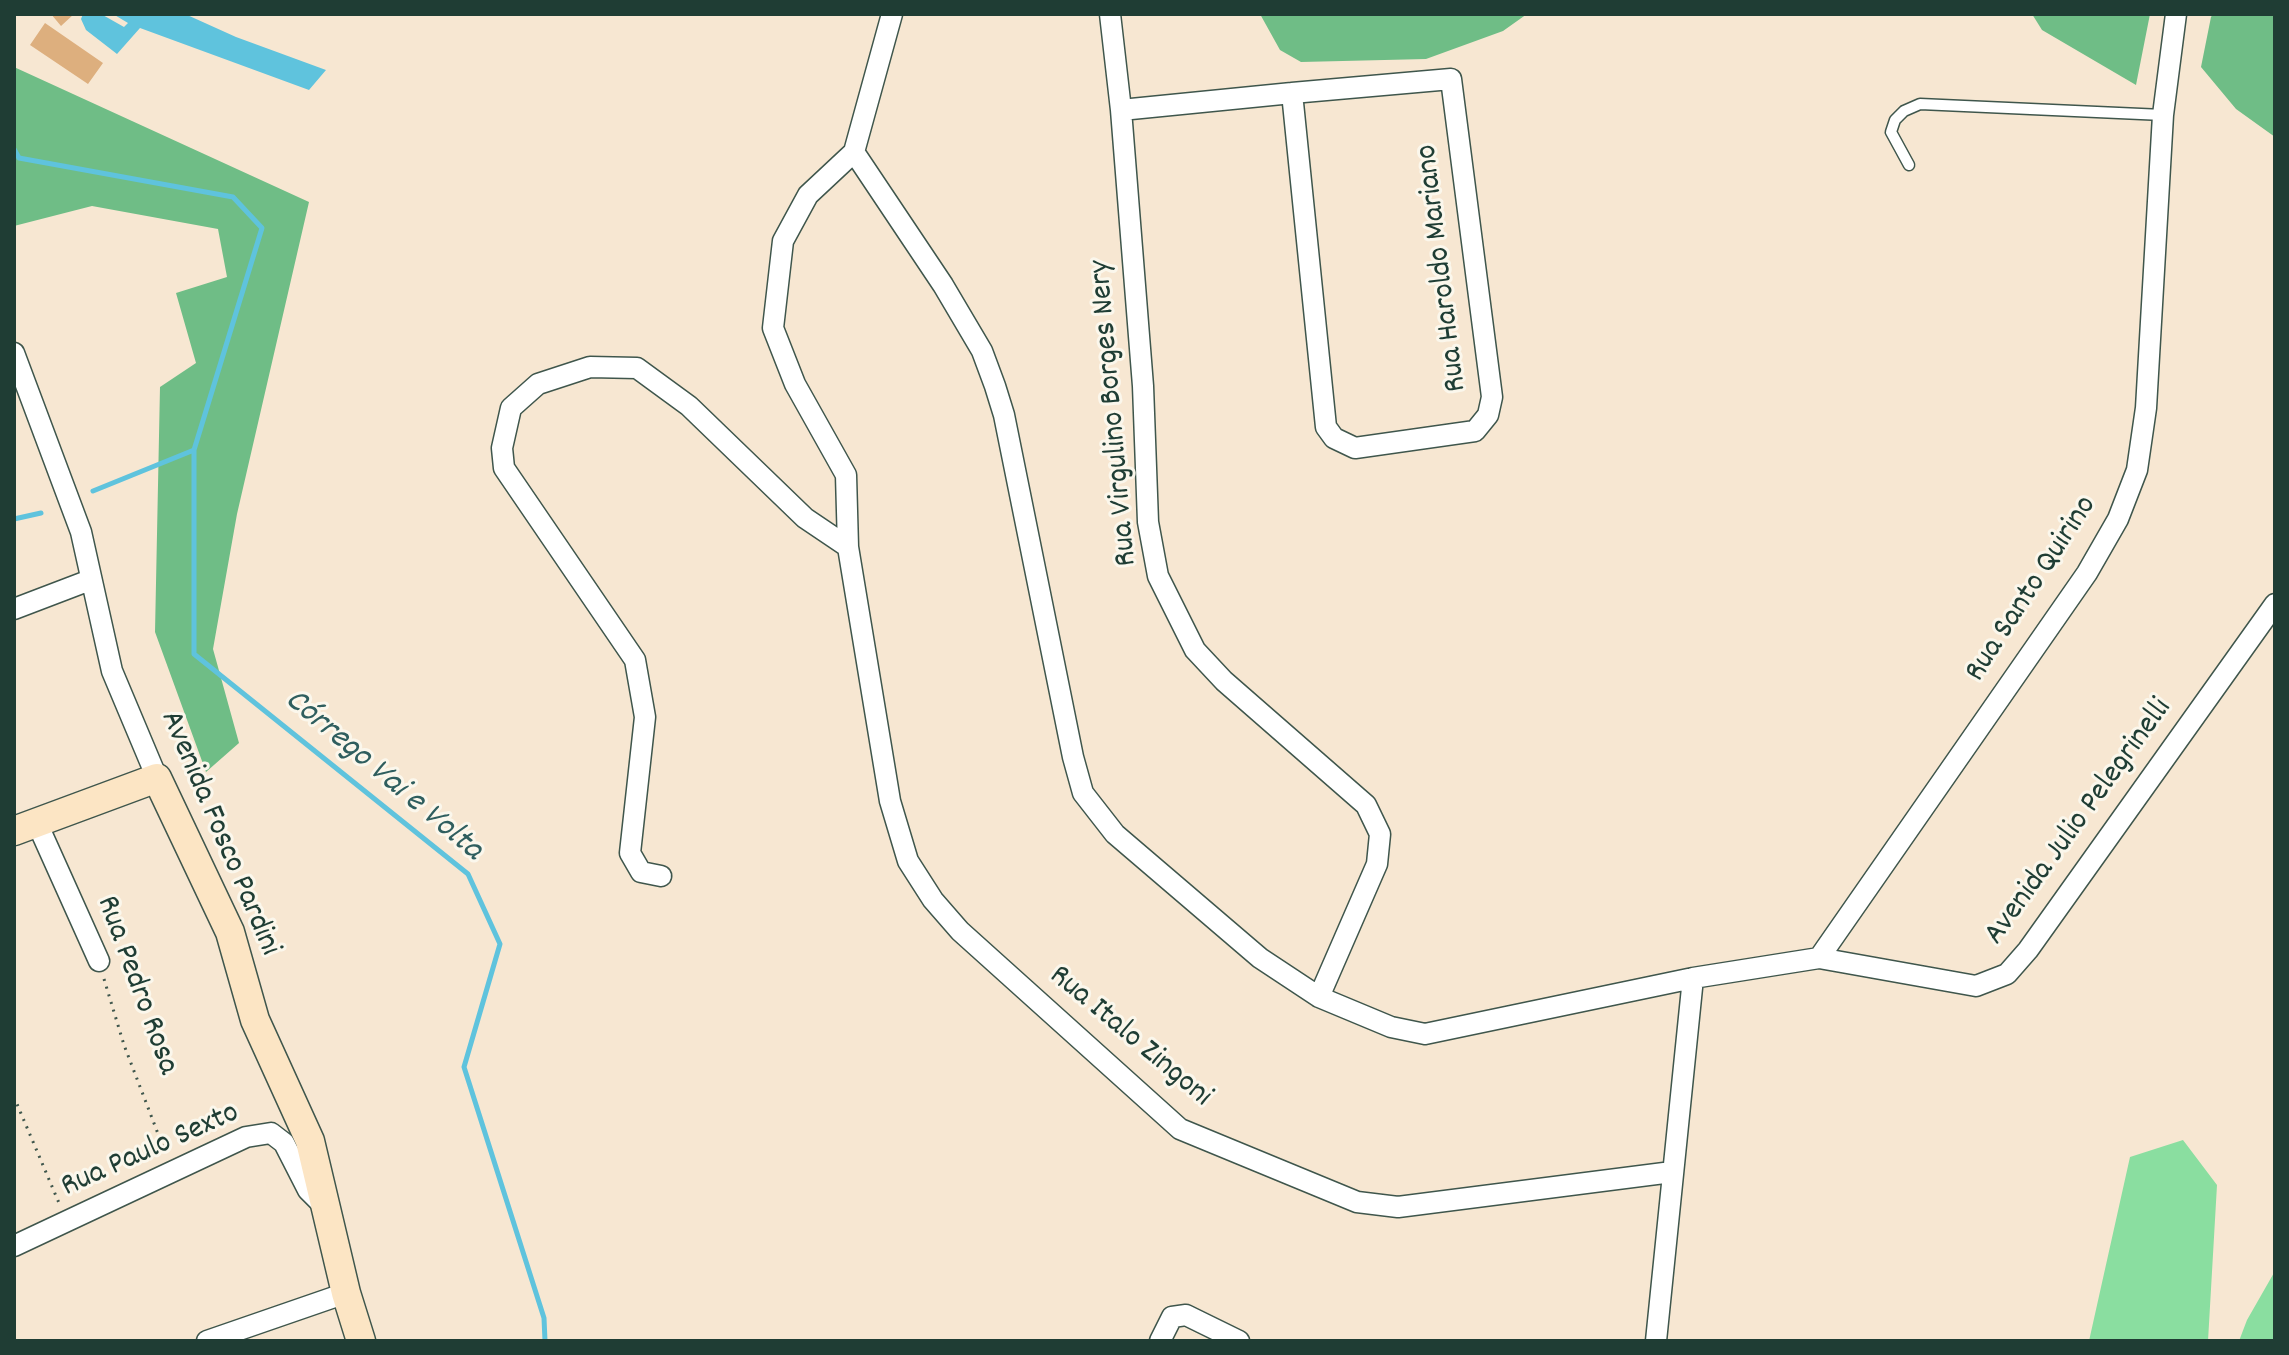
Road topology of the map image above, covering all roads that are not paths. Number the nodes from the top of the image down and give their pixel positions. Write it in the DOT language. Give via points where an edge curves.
graph roads {
  1 [pos="892,14"];
  2 [pos="1110,14"];
  3 [pos="2176,14"];
  4 [pos="1292,93"];
  5 [pos="1121,110"];
  6 [pos="2163,115"];
  7 [pos="854,152"];
  8 [pos="1909,165"];
  9 [pos="14,353"];
  10 [pos="848,547"];
  11 [pos="90,580"];
  12 [pos="2275,604"];
  13 [pos="14,609"];
  14 [pos="157,778"];
  15 [pos="26,827"];
  16 [pos="661,876"];
  17 [pos="1819,958"];
  18 [pos="99,961"];
  19 [pos="1693,978"];
  20 [pos="1319,997"];
  21 [pos="1672,1172"];
  22 [pos="325,1207"];
  23 [pos="14,1246"];
  24 [pos="346,1293"];
  25 [pos="207,1341"];
  26 [pos="361,1341"];
  27 [pos="1160,1341"];
  28 [pos="1239,1341"];
  29 [pos="1656,1341"];
  1 -- 7 [label="street"];
  2 -- 5 [label="street, Rua Virgulino Borges Nery"];
  3 -- 6 [label="street, Rua Santo Quirino"];
  4 -- 4 [label="street, Rua Haroldo Mariano" via="1326,427 1334,438 1355,448 1475,431 1488,415 1492,397 1451,79"];
  4 -- 5 [label="street"];
  5 -- 20 [label="street, Rua Virgulino Borges Nery" via="1148,522 1158,576 1195,650 1366,805 1380,834 1377,864"];
  6 -- 8 [label="lane" via="1920,104 1904,111 1891,132"];
  6 -- 17 [label="street, Rua Santo Quirino" via="2146,408 2137,470 2123,507 2087,573"];
  7 -- 10 [label="street, Rua Italo Zingoni" via="808,195 783,241 773,328 795,384 846,475"];
  7 -- 20 [label="street, Avenida Julio Pelegrinelli" via="943,285 982,351 995,386 1083,793 1115,834 1260,958"];
  9 -- 11 [label="street, Avenida Fosco Pardini" via="81,532"];
  10 -- 16 [label="street" via="805,518 689,406 637,368 590,367 538,384 511,408 502,448 504,468 635,660 645,717 630,853 641,872"];
  10 -- 21 [label="street, Rua Italo Zingoni" via="890,801 908,861 960,931 1180,1129 1357,1202 1398,1207"];
  11 -- 13 [label="street"];
  11 -- 14 [label="street, Avenida Fosco Pardini" via="112,671"];
  12 -- 17 [label="street, Avenida Julio Pelegrinelli" via="2007,974 1976,986"];
  14 -- 15 [label="street"];
  14 -- 22 [label="street, Avenida Fosco Pardini" via="230,932 255,1020 310,1141"];
  15 -- 18 [label="street, Rua Pedro Rosa"];
  17 -- 19 [label="street, Avenida Julio Pelegrinelli"];
  19 -- 20 [label="street, Avenida Julio Pelegrinelli" via="1425,1034 1391,1027"];
  19 -- 21 [label="street"];
  21 -- 29 [label="street"];
  22 -- 23 [label="street, Rua Paulo Sexto" via="308,1190 284,1143 271,1133 246,1137"];
  22 -- 24 [label="street, Avenida Fosco Pardini"];
  24 -- 25 [label="street"];
  24 -- 26 [label="street, Avenida Fosco Pardini"];
  27 -- 28 [label="street" via="1172,1317 1186,1315"];
}
